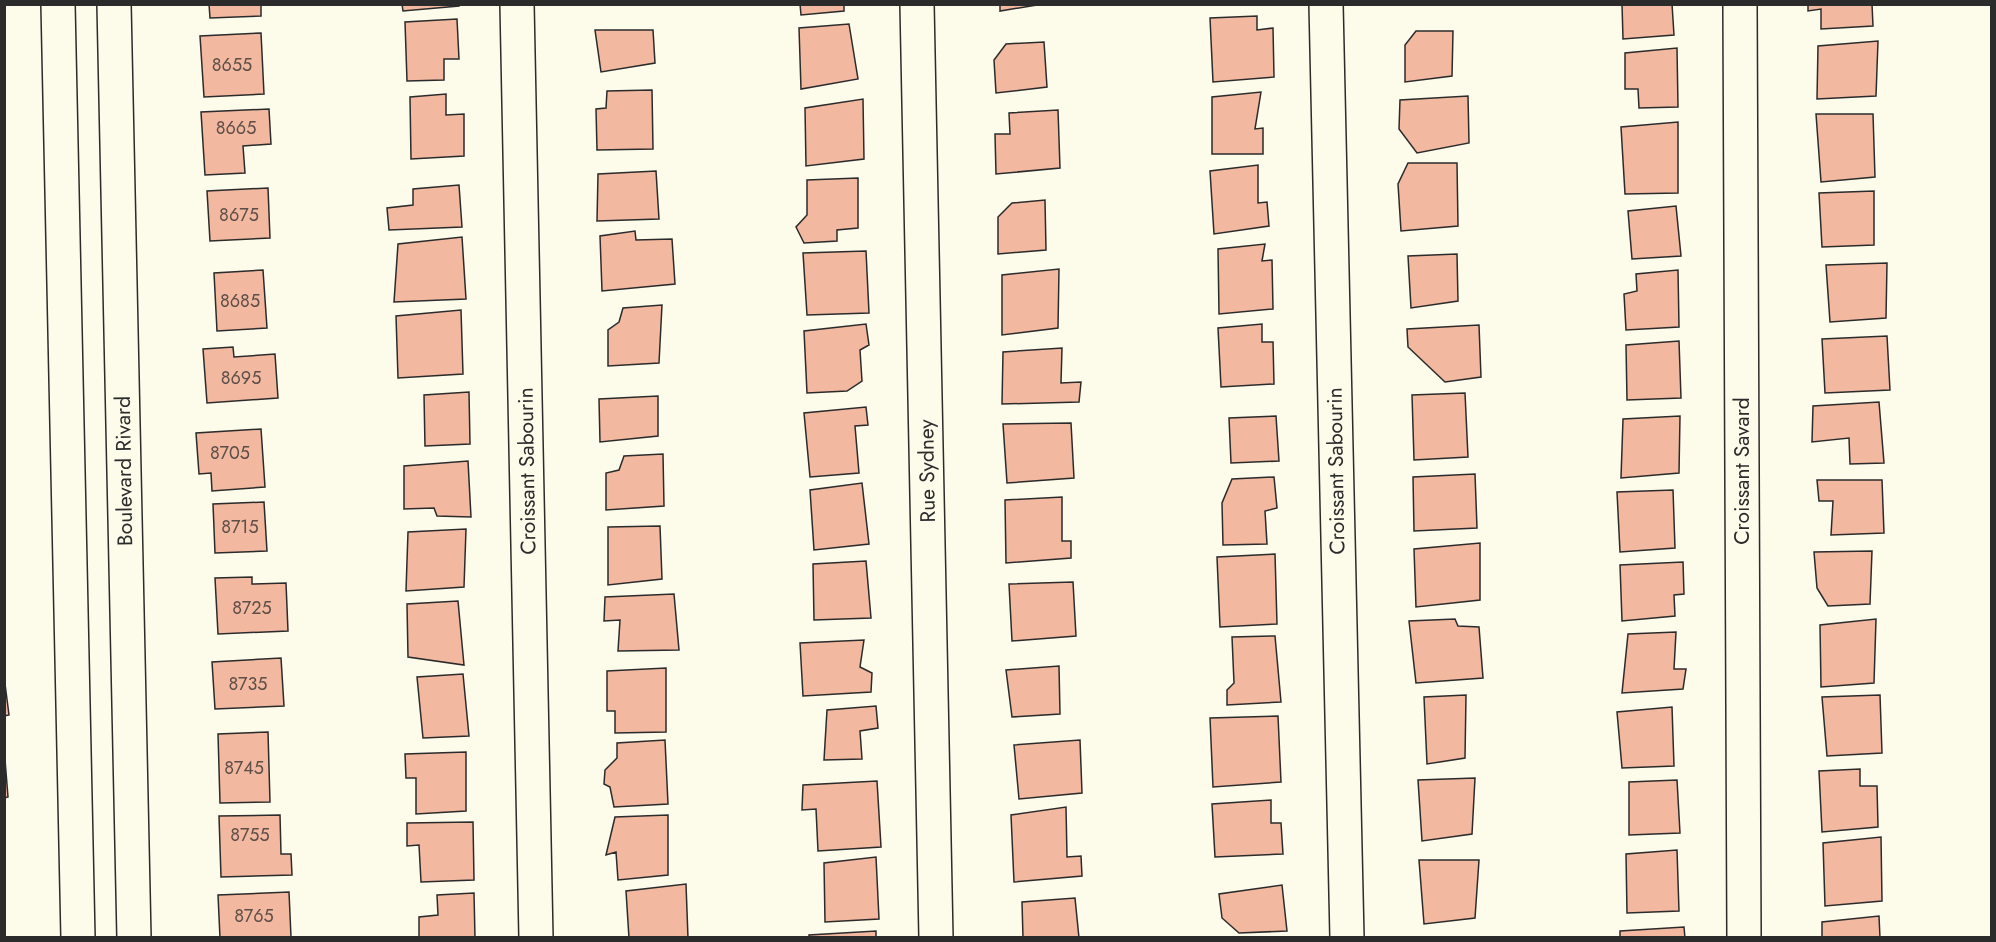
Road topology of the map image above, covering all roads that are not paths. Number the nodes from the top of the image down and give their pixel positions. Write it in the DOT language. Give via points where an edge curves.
graph roads {
  1 [pos="58,4"];
  2 [pos="114,4"];
  3 [pos="517,4"];
  4 [pos="917,4"];
  5 [pos="1326,4"];
  6 [pos="1740,4"];
  7 [pos="78,938"];
  8 [pos="134,938"];
  9 [pos="536,938"];
  10 [pos="936,938"];
  11 [pos="1347,938"];
  12 [pos="1744,938"];
  1 -- 7 [label="street"];
  2 -- 8 [label="street, Boulevard Rivard"];
  3 -- 9 [label="street, Croissant Sabourin"];
  4 -- 10 [label="street, Rue Sydney"];
  5 -- 11 [label="street, Croissant Sabourin"];
  6 -- 12 [label="street, Croissant Savard"];
}
